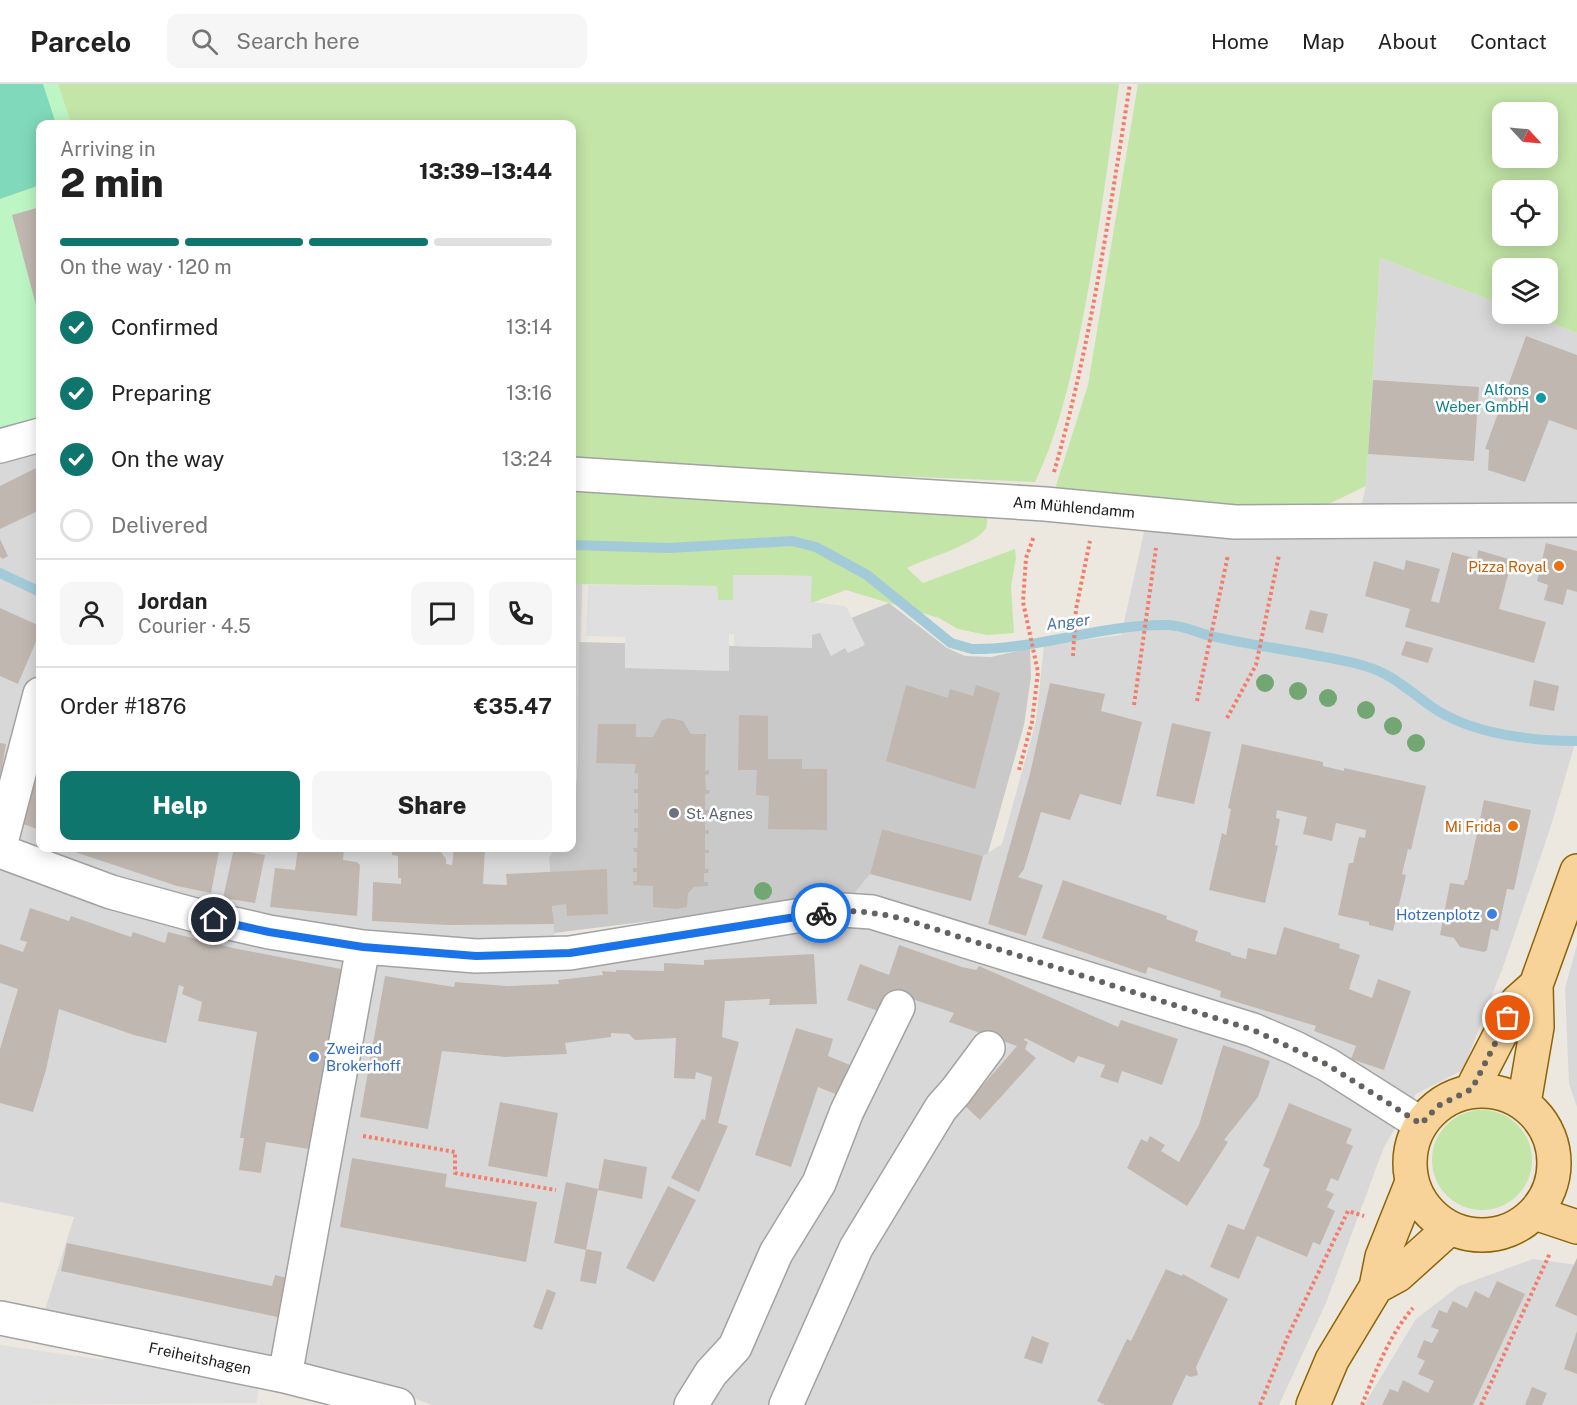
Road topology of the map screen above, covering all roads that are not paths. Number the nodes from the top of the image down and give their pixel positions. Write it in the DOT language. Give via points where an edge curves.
graph roads {
  1 [pos="36,436"];
  2 [pos="0,446"];
  3 [pos="576,474"];
  4 [pos="1577,520"];
  5 [pos="36,709"];
  6 [pos="0,846"];
  7 [pos="0,851"];
  8 [pos="1577,871"];
  9 [pos="363,947"];
  10 [pos="1536,985"];
  11 [pos="898,1007"];
  12 [pos="988,1048"];
  13 [pos="1472,1089"];
  14 [pos="1524,1103"];
  15 [pos="1421,1124"];
  16 [pos="1566,1176"];
  17 [pos="1412,1182"];
  18 [pos="1535,1213"];
  19 [pos="1572,1226"];
  20 [pos="1449,1228"];
  21 [pos="1376,1287"];
  22 [pos="0,1318"];
  23 [pos="285,1376"];
  24 [pos="398,1405"];
  25 [pos="691,1405"];
  26 [pos="786,1405"];
  27 [pos="1312,1405"];
  1 -- 2 [label="street"];
  3 -- 4 [label="street, Am Mühlendamm" via="1045,504 1235,522"];
  5 -- 6 [label="street"];
  7 -- 9 [label="street" via="111,892 195,915"];
  8 -- 10 [label="main road"];
  9 -- 15 [label="street" via="476,956 570,953 802,915 842,910 872,912 1253,1030 1328,1065"];
  9 -- 23 [label="street"];
  10 -- 13 [label="main road" via="1517,1002"];
  10 -- 14 [label="main road" via="1537,1027"];
  11 -- 25 [label="street" via="847,1111 819,1183 776,1253 735,1347 701,1385"];
  12 -- 26 [label="street" via="940,1108 856,1248"];
  13 -- 14 [label="main road" via="1497,1092"];
  13 -- 15 [label="main road" via="1438,1106"];
  14 -- 16 [label="main road" via="1549,1135"];
  15 -- 17 [label="main road" via="1413,1142"];
  16 -- 18 [label="main road" via="1549,1190"];
  17 -- 20 [label="main road" via="1420,1201"];
  17 -- 21 [label="main road" via="1382,1257"];
  18 -- 19 [label="main road"];
  18 -- 20 [label="main road" via="1500,1233 1474,1235"];
  20 -- 21 [label="main road" via="1398,1275"];
  21 -- 27 [label="main road" via="1332,1360"];
  22 -- 23 [label="street, Freiheitshagen"];
  23 -- 24 [label="street, Freiheitshagen"];
}
